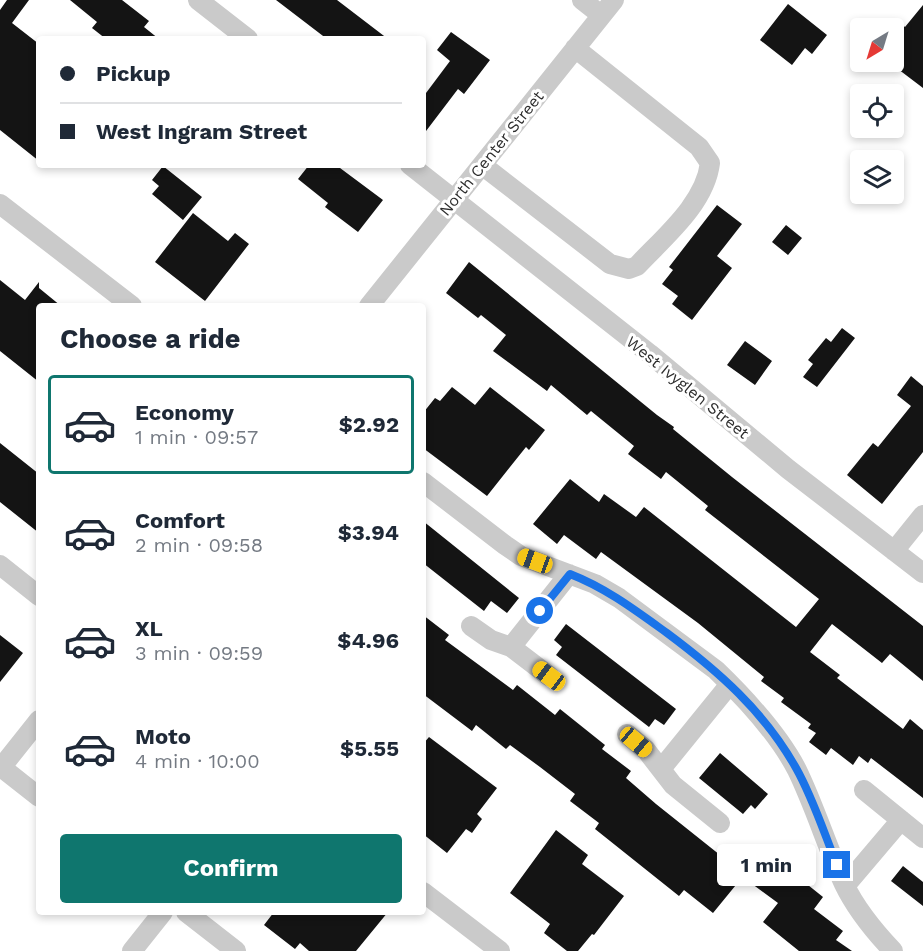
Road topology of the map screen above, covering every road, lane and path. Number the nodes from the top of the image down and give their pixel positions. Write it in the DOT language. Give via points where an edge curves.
graph roads {
  1 [pos="198,0"];
  2 [pos="582,0"];
  3 [pos="608,8"];
  4 [pos="244,36"];
  5 [pos="575,48"];
  6 [pos="482,165"];
  7 [pos="414,168"];
  8 [pos="454,200"];
  9 [pos="0,204"];
  10 [pos="128,303"];
  11 [pos="371,303"];
  12 [pos="426,484"];
  13 [pos="923,514"];
  14 [pos="894,551"];
  15 [pos="0,565"];
  16 [pos="923,573"];
  17 [pos="570,574"];
  18 [pos="36,594"];
  19 [pos="471,626"];
  20 [pos="511,647"];
  21 [pos="549,676"];
  22 [pos="730,684"];
  23 [pos="36,724"];
  24 [pos="627,734"];
  25 [pos="1,768"];
  26 [pos="662,770"];
  27 [pos="864,790"];
  28 [pos="36,795"];
  29 [pos="901,820"];
  30 [pos="720,823"];
  31 [pos="923,838"];
  32 [pos="845,886"];
  33 [pos="426,894"];
  34 [pos="161,915"];
  35 [pos="190,915"];
  36 [pos="132,951"];
  37 [pos="236,951"];
  38 [pos="500,951"];
  39 [pos="893,951"];
  1 -- 4 [label="street"];
  2 -- 3 [label="street"];
  3 -- 5 [label="street, North Center Street"];
  5 -- 6 [label="street, North Center Street"];
  5 -- 6 [label="street" via="699,147 710,163 699,195 637,266 629,269 610,264"];
  6 -- 8 [label="street, North Center Street"];
  7 -- 8 [label="street, West Ivyglen Street"];
  8 -- 11 [label="street, North Center Street"];
  8 -- 14 [label="street, West Ivyglen Street"];
  9 -- 10 [label="street"];
  12 -- 17 [label="street" via="513,551"];
  13 -- 14 [label="street"];
  14 -- 16 [label="street, West Ivyglen Street"];
  15 -- 18 [label="street"];
  17 -- 20 [label="street"];
  17 -- 22 [label="street" via="620,598"];
  19 -- 20 [label="street" via="491,640"];
  20 -- 21 [label="street"];
  22 -- 26 [label="street"];
  22 -- 32 [label="street" via="765,723 796,768"];
  23 -- 25 [label="street"];
  24 -- 26 [label="street"];
  25 -- 28 [label="street"];
  26 -- 30 [label="street" via="673,785"];
  27 -- 29 [label="street"];
  29 -- 31 [label="street"];
  29 -- 32 [label="street"];
  32 -- 39 [label="street" via="865,919"];
  33 -- 38 [label="street"];
  34 -- 36 [label="street"];
  35 -- 37 [label="street"];
}
